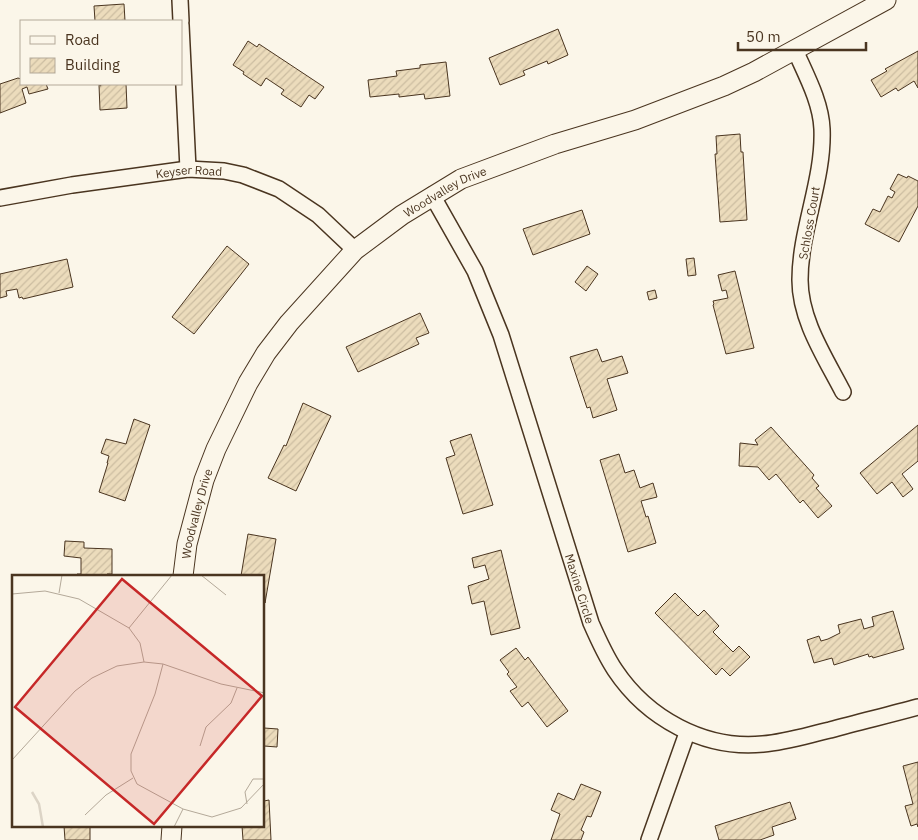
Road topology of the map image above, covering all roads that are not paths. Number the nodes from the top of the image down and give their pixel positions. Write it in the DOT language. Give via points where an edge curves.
graph roads {
  1 [pos="180,0"];
  2 [pos="886,0"];
  3 [pos="181,20"];
  4 [pos="182,46"];
  5 [pos="796,50"];
  6 [pos="188,169"];
  7 [pos="432,195"];
  8 [pos="0,198"];
  9 [pos="354,250"];
  10 [pos="843,392"];
  11 [pos="182,575"];
  12 [pos="918,707"];
  13 [pos="687,733"];
  14 [pos="649,840"];
  1 -- 3 [label="street"];
  2 -- 5 [label="street, Woodvalley Drive"];
  4 -- 6 [label="street"];
  5 -- 7 [label="street, Woodvalley Drive" via="677,105 500,163"];
  5 -- 10 [label="street, Schloss Court" via="812,87 822,128 819,169 801,259 802,301 808,323"];
  6 -- 8 [label="street, Keyser Road"];
  6 -- 9 [label="street, Keyser Road" via="243,175 279,189 318,215"];
  7 -- 9 [label="street, Woodvalley Drive"];
  7 -- 13 [label="street, Maxine Circle" via="475,271 501,335 591,623 602,648 634,694"];
  9 -- 11 [label="street, Woodvalley Drive" via="289,323 248,383 204,480"];
  12 -- 13 [label="street, Maxine Circle" via="763,744 723,743"];
  13 -- 14 [label="street"];
}
